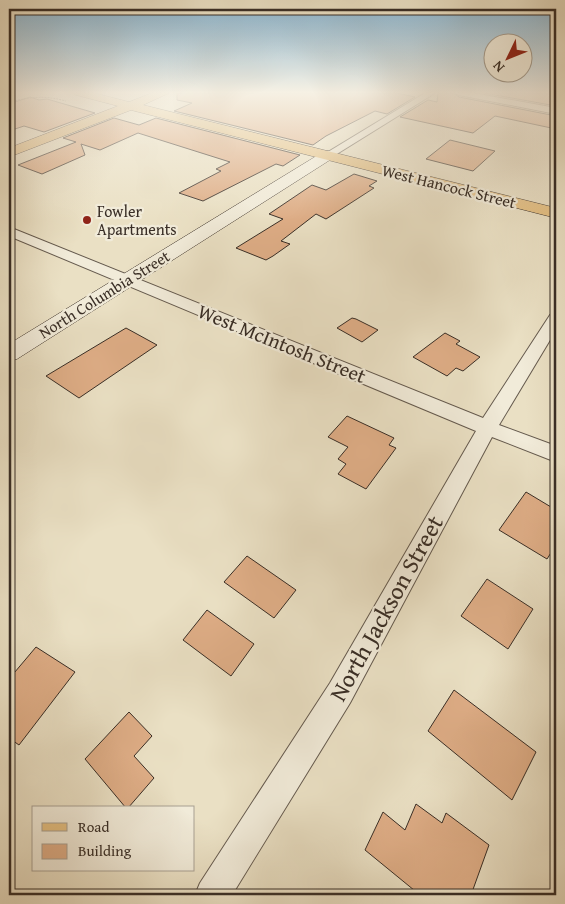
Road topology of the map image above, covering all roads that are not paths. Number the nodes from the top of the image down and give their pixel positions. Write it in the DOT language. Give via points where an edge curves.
graph roads {
  1 [pos="55,135"];
  2 [pos="248,135"];
  3 [pos="361,135"];
  4 [pos="9,153"];
  5 [pos="328,155"];
  6 [pos="556,213"];
  7 [pos="9,231"];
  8 [pos="128,279"];
  9 [pos="556,318"];
  10 [pos="9,354"];
  11 [pos="488,428"];
  12 [pos="556,454"];
  13 [pos="212,895"];
  1 -- 4 [label="main road"];
  2 -- 5 [label="main road, West Hancock Street"];
  3 -- 5 [label="street"];
  5 -- 6 [label="main road, West Hancock Street"];
  5 -- 8 [label="street, North Columbia Street"];
  7 -- 8 [label="street, West McIntosh Street"];
  8 -- 10 [label="street, North Columbia Street"];
  8 -- 11 [label="street, West McIntosh Street"];
  9 -- 11 [label="street, North Jackson Street"];
  11 -- 12 [label="street, West McIntosh Street"];
  11 -- 13 [label="street, North Jackson Street" via="340,693"];
}
